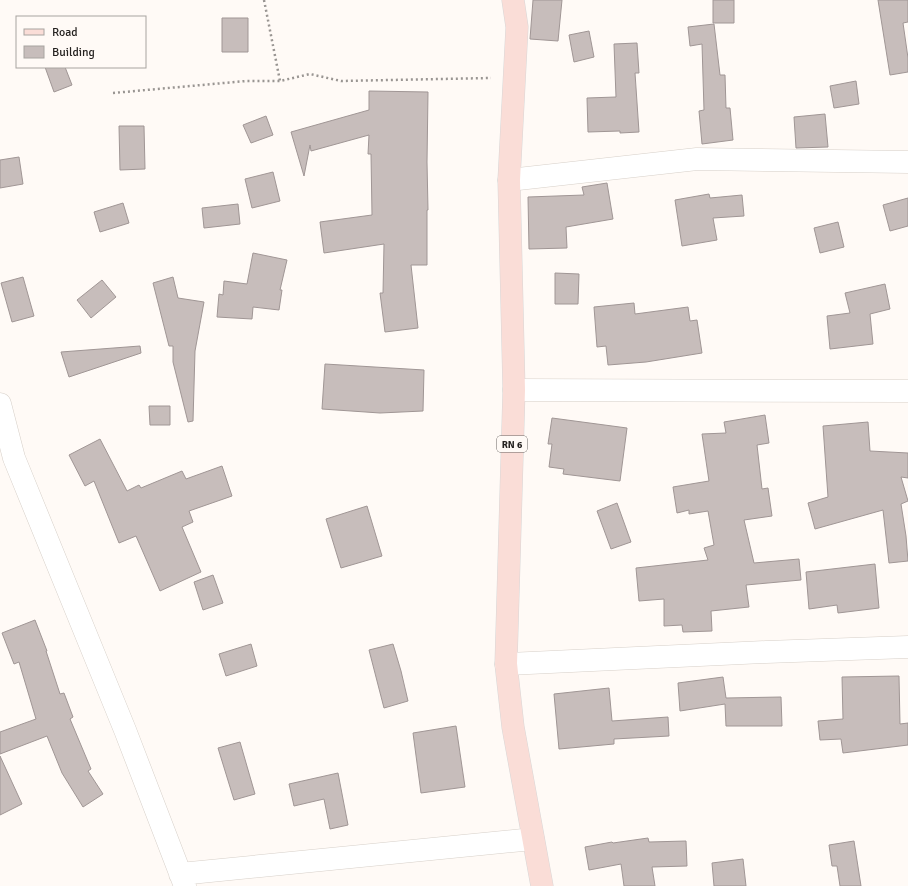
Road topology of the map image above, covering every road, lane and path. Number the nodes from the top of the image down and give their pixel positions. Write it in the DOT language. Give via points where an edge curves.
graph roads {
  1 [pos="264,0"];
  2 [pos="513,0"];
  3 [pos="513,78"];
  4 [pos="280,81"];
  5 [pos="113,93"];
  6 [pos="908,162"];
  7 [pos="509,180"];
  8 [pos="514,390"];
  9 [pos="908,391"];
  10 [pos="0,404"];
  11 [pos="908,647"];
  12 [pos="506,664"];
  13 [pos="533,839"];
  14 [pos="182,880"];
  15 [pos="542,886"];
  1 -- 4 [label="path"];
  2 -- 3 [label="main road, RN 6" via="517,28"];
  3 -- 4 [label="path" via="341,81 310,74"];
  3 -- 7 [label="main road, RN 6"];
  4 -- 5 [label="path" via="246,81"];
  6 -- 7 [label="street" via="697,159"];
  7 -- 8 [label="main road, RN 6"];
  8 -- 9 [label="street"];
  8 -- 12 [label="main road, RN 6"];
  10 -- 14 [label="street" via="14,458 125,730"];
  11 -- 12 [label="street"];
  12 -- 13 [label="main road, RN 6" via="513,727"];
  13 -- 14 [label="street"];
  13 -- 15 [label="main road, RN 6"];
}
